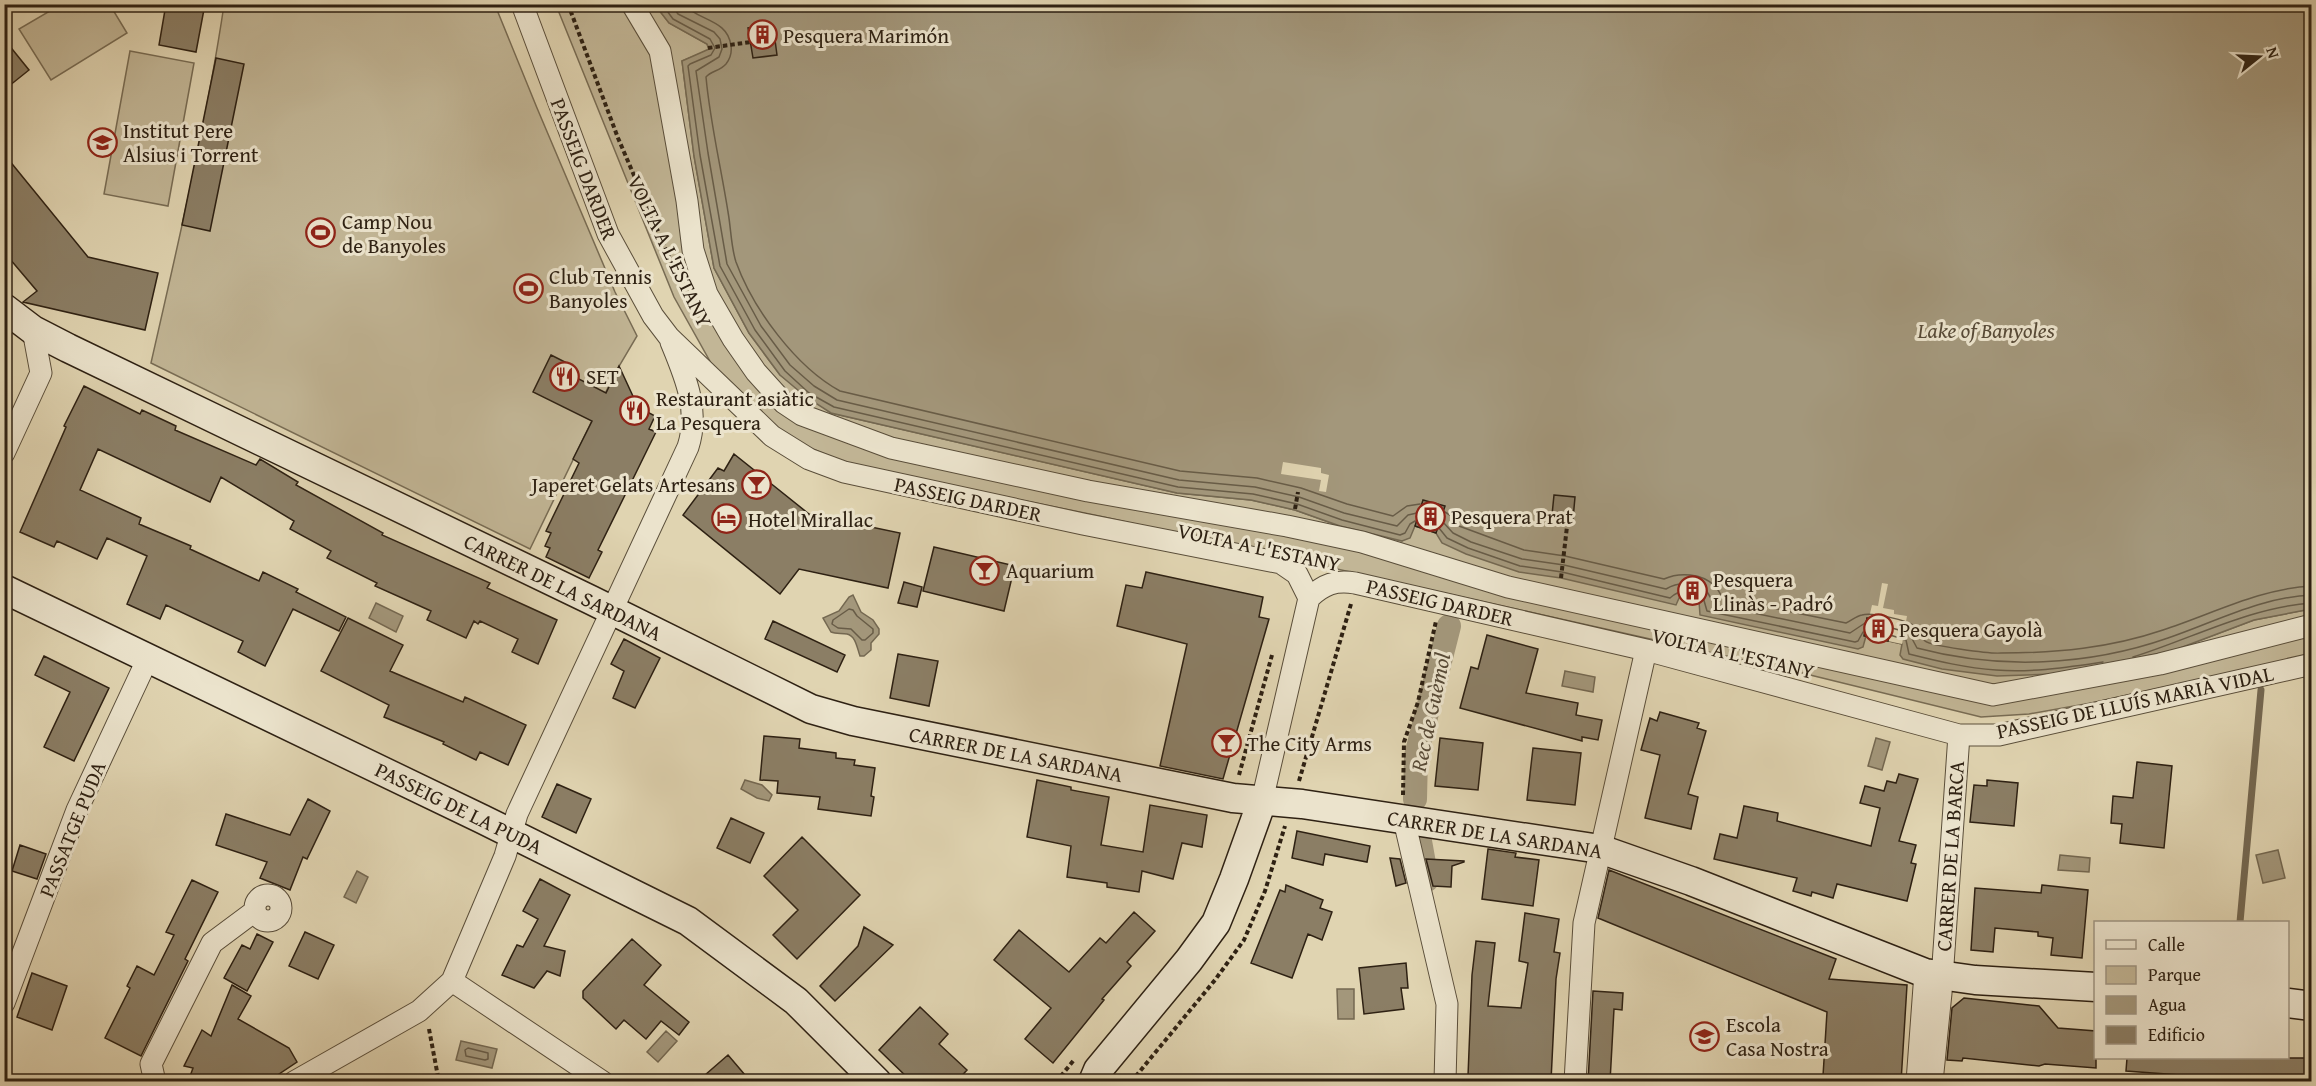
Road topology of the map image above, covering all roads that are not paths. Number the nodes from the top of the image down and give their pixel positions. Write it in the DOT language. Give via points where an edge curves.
graph roads {
  1 [pos="522,4"];
  2 [pos="632,4"];
  3 [pos="4,308"];
  4 [pos="33,330"];
  5 [pos="669,337"];
  6 [pos="4,453"];
  7 [pos="1291,518"];
  8 [pos="4,589"];
  9 [pos="1309,598"];
  10 [pos="613,610"];
  11 [pos="2312,625"];
  12 [pos="1646,650"];
  13 [pos="148,657"];
  14 [pos="2312,664"];
  15 [pos="1959,735"];
  16 [pos="1262,801"];
  17 [pos="1404,820"];
  18 [pos="511,834"];
  19 [pos="1600,849"];
  20 [pos="255,911"];
  21 [pos="1933,974"];
  22 [pos="452,981"];
  23 [pos="2094,987"];
  24 [pos="4,1003"];
  25 [pos="2289,1003"];
  26 [pos="2312,1006"];
  27 [pos="1080,1075"];
  28 [pos="155,1082"];
  29 [pos="294,1082"];
  30 [pos="603,1082"];
  31 [pos="877,1082"];
  32 [pos="1444,1082"];
  33 [pos="1575,1082"];
  34 [pos="1917,1082"];
  35 [pos="1932,1082"];
  1 -- 5 [label="street, PASSEIG DARDER" via="608,234 653,316"];
  2 -- 7 [label="street, PASSEIG DARDER" via="660,51 693,250 708,294 733,339 783,404 802,415 891,448 1088,491"];
  3 -- 4 [label="main road, CARRER DE LA SARDANA"];
  4 -- 6 [label="street" via="41,373"];
  4 -- 10 [label="main road, CARRER DE LA SARDANA"];
  5 -- 9 [label="street, PASSEIG DARDER" via="772,436 809,459 844,472 1083,524 1281,558 1297,574"];
  5 -- 10 [label="street" via="690,393 693,432"];
  7 -- 11 [label="street, VOLTA A L'ESTANY" via="1508,587 1993,695 2160,664"];
  8 -- 13 [label="main road, PASSEIG DE LA PUDA"];
  9 -- 12 [label="street, PASSEIG DARDER" via="1327,584 1341,581"];
  9 -- 16 [label="street"];
  10 -- 16 [label="main road, CARRER DE LA SARDANA" via="811,709 853,721"];
  10 -- 18 [label="street"];
  12 -- 15 [label="street, PASSEIG DE LLUÍS MARIÀ VIDAL"];
  12 -- 19 [label="street"];
  13 -- 18 [label="main road, PASSEIG DE LA PUDA"];
  13 -- 24 [label="street, PASSATGE PUDA" via="76,810"];
  14 -- 15 [label="street, PASSEIG DE LLUÍS MARIÀ VIDAL" via="1998,735"];
  15 -- 21 [label="street, CARRER DE LA BARCA"];
  16 -- 17 [label="main road, CARRER DE LA SARDANA"];
  16 -- 27 [label="main road" via="1215,923 1189,960"];
  17 -- 19 [label="main road, CARRER DE LA SARDANA"];
  17 -- 32 [label="street" via="1447,1004"];
  18 -- 22 [label="street"];
  18 -- 31 [label="main road, PASSEIG DE LA PUDA" via="688,921 796,1000"];
  19 -- 21 [label="main road, CARRER DE LA SARDANA"];
  19 -- 33 [label="street" via="1584,923"];
  20 -- 28 [label="street" via="212,943 151,1064"];
  21 -- 23 [label="main road, CARRER DE LA SARDANA"];
  21 -- 34 [label="street, CARRER DE LA BARCA"];
  21 -- 35 [label="street"];
  22 -- 29 [label="street" via="419,1011"];
  22 -- 30 [label="street"];
  25 -- 26 [label="main road"];
}
